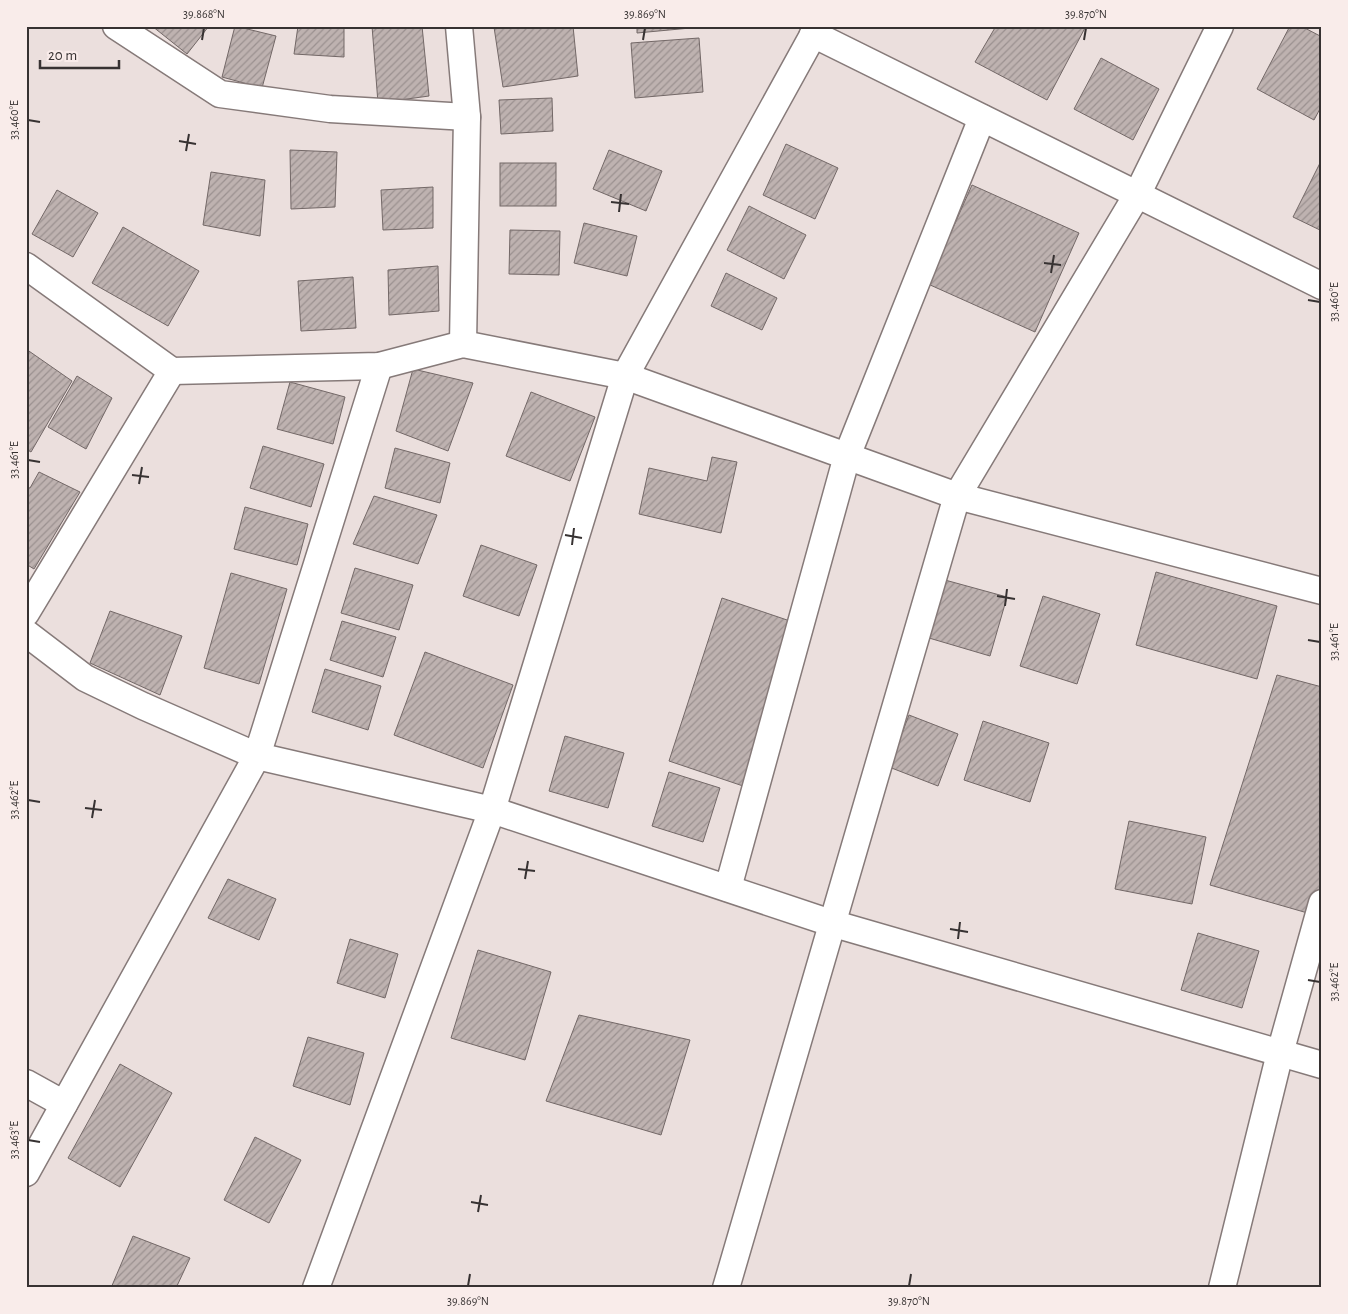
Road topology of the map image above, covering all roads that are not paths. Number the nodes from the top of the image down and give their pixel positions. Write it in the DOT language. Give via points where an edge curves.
graph roads {
  1 [pos="116,26"];
  2 [pos="459,26"];
  3 [pos="1220,26"];
  4 [pos="815,30"];
  5 [pos="467,117"];
  6 [pos="982,118"];
  7 [pos="1138,195"];
  8 [pos="26,266"];
  9 [pos="1322,286"];
  10 [pos="463,344"];
  11 [pos="379,366"];
  12 [pos="172,371"];
  13 [pos="625,376"];
  14 [pos="848,456"];
  15 [pos="957,496"];
  16 [pos="1322,591"];
  17 [pos="27,616"];
  18 [pos="257,756"];
  19 [pos="492,810"];
  20 [pos="728,888"];
  21 [pos="1322,903"];
  22 [pos="831,923"];
  23 [pos="1280,1053"];
  24 [pos="1322,1065"];
  25 [pos="26,1083"];
  26 [pos="64,1104"];
  27 [pos="26,1173"];
  28 [pos="316,1288"];
  29 [pos="726,1288"];
  30 [pos="1222,1288"];
  1 -- 5 [label="street" via="220,94 330,109"];
  2 -- 5 [label="street"];
  3 -- 7 [label="street"];
  4 -- 6 [label="street"];
  4 -- 13 [label="street"];
  5 -- 10 [label="street"];
  6 -- 7 [label="street"];
  6 -- 14 [label="street"];
  7 -- 9 [label="street"];
  7 -- 15 [label="street"];
  8 -- 12 [label="street"];
  10 -- 11 [label="street"];
  10 -- 13 [label="street"];
  11 -- 12 [label="street"];
  11 -- 18 [label="street"];
  12 -- 17 [label="street"];
  13 -- 14 [label="street"];
  13 -- 19 [label="street"];
  14 -- 15 [label="street"];
  14 -- 20 [label="street"];
  15 -- 16 [label="street"];
  15 -- 22 [label="street"];
  17 -- 18 [label="street" via="85,678"];
  18 -- 19 [label="street"];
  18 -- 26 [label="street"];
  19 -- 20 [label="street"];
  19 -- 28 [label="street"];
  20 -- 22 [label="street"];
  21 -- 23 [label="street"];
  22 -- 23 [label="street"];
  22 -- 29 [label="street"];
  23 -- 24 [label="street"];
  23 -- 30 [label="street"];
  25 -- 26 [label="street"];
  26 -- 27 [label="street"];
}
